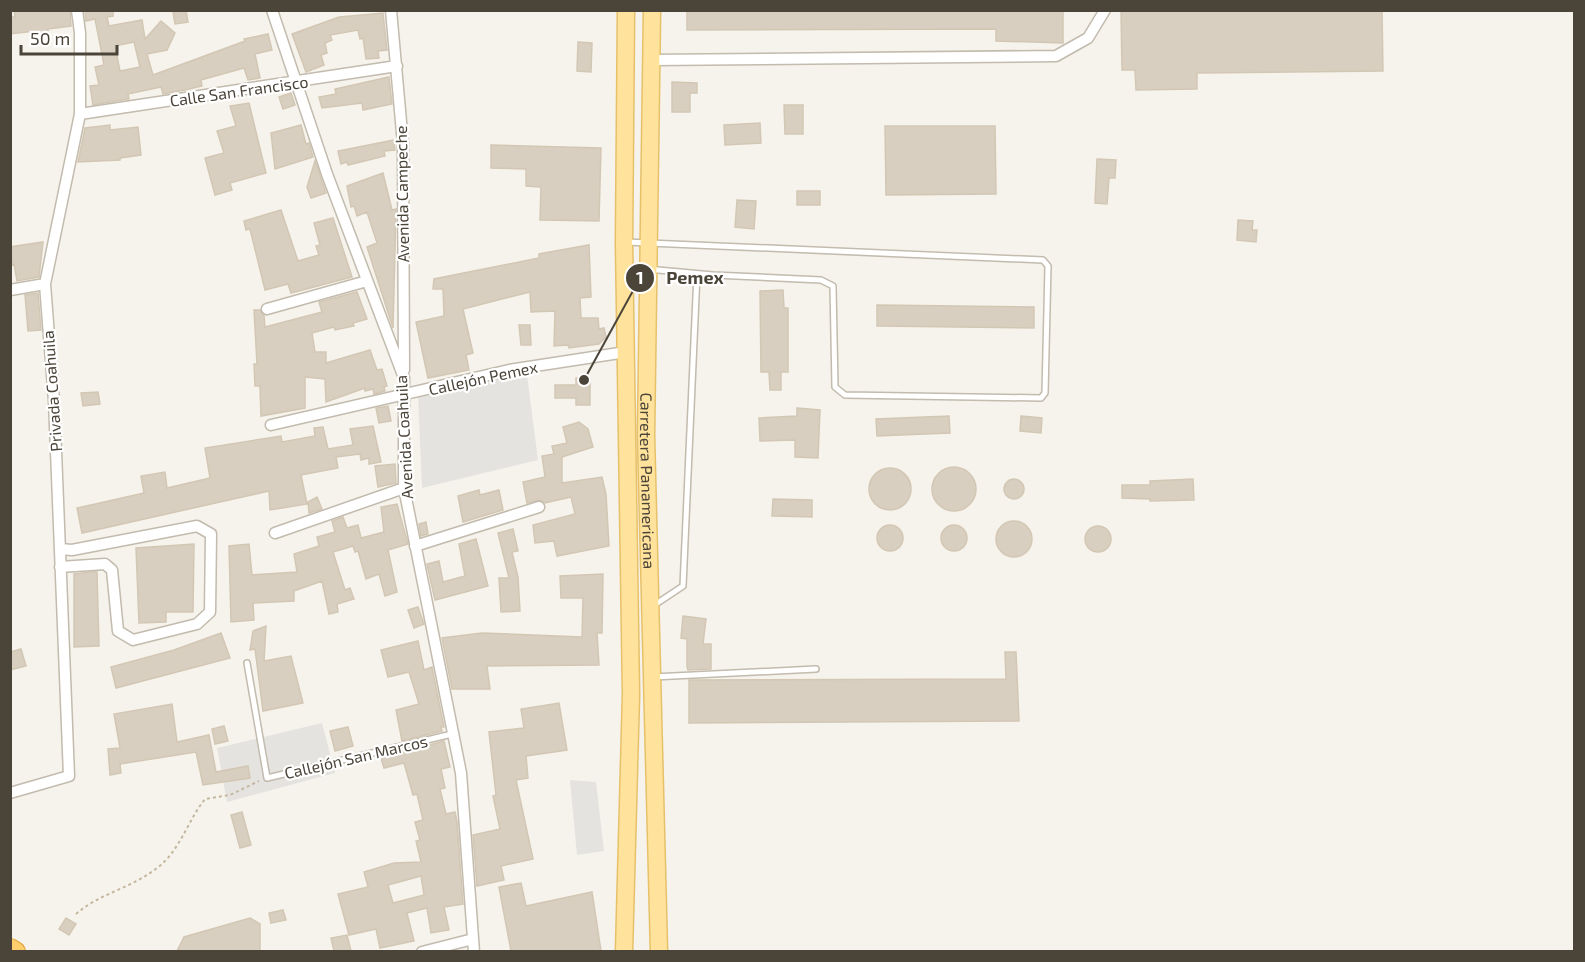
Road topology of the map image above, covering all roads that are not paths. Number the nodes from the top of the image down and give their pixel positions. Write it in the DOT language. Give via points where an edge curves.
graph roads {
  1 [pos="76,10"];
  2 [pos="272,10"];
  3 [pos="391,10"];
  4 [pos="627,10"];
  5 [pos="651,10"];
  6 [pos="1105,10"];
  7 [pos="651,60"];
  8 [pos="397,66"];
  9 [pos="298,83"];
  10 [pos="81,114"];
  11 [pos="624,242"];
  12 [pos="648,242"];
  13 [pos="625,267"];
  14 [pos="648,268"];
  15 [pos="697,274"];
  16 [pos="367,281"];
  17 [pos="45,284"];
  18 [pos="10,290"];
  19 [pos="267,309"];
  20 [pos="626,352"];
  21 [pos="404,378"];
  22 [pos="403,397"];
  23 [pos="271,425"];
  24 [pos="404,488"];
  25 [pos="539,507"];
  26 [pos="275,533"];
  27 [pos="415,546"];
  28 [pos="60,549"];
  29 [pos="60,567"];
  30 [pos="650,608"];
  31 [pos="247,663"];
  32 [pos="816,669"];
  33 [pos="652,677"];
  34 [pos="453,734"];
  35 [pos="10,793"];
  36 [pos="473,939"];
  37 [pos="10,949"];
  38 [pos="15,951"];
  39 [pos="422,951"];
  40 [pos="474,951"];
  41 [pos="624,951"];
  42 [pos="659,951"];
  1 -- 10 [label="street, Privada Coahuila"];
  2 -- 9 [label="street, Avenida Coahuila"];
  3 -- 8 [label="street, Avenida Campeche"];
  4 -- 11 [label="main road, Carretera Panamericana"];
  5 -- 7 [label="main road, Carretera Panamericana"];
  6 -- 7 [label="street" via="1088,38 1056,56"];
  7 -- 12 [label="main road, Carretera Panamericana"];
  8 -- 9 [label="street, Calle San Francisco"];
  8 -- 21 [label="street, Avenida Campeche" via="403,144"];
  9 -- 10 [label="street, Calle San Francisco"];
  9 -- 16 [label="street, Avenida Coahuila"];
  10 -- 17 [label="street, Privada Coahuila"];
  11 -- 12 [label="lane"];
  11 -- 13 [label="main road, Carretera Panamericana"];
  12 -- 14 [label="main road, Carretera Panamericana"];
  12 -- 15 [label="lane" via="1043,260 1048,266 1045,393 1041,398 845,395 835,387 833,286 821,280"];
  13 -- 14 [label="lane"];
  13 -- 20 [label="main road, Carretera Panamericana"];
  14 -- 15 [label="lane"];
  14 -- 30 [label="main road, Carretera Panamericana"];
  15 -- 30 [label="lane" via="683,586"];
  16 -- 19 [label="street"];
  16 -- 21 [label="street, Avenida Coahuila"];
  17 -- 18 [label="street"];
  17 -- 28 [label="street, Privada Coahuila"];
  20 -- 22 [label="street, Callejón Pemex" via="509,370"];
  20 -- 41 [label="main road, Carretera Panamericana" via="631,694"];
  21 -- 22 [label="street, Avenida Coahuila"];
  22 -- 23 [label="street, Callejón Pemex"];
  22 -- 24 [label="street, Avenida Coahuila"];
  24 -- 26 [label="street"];
  24 -- 27 [label="street, Avenida Coahuila"];
  25 -- 27 [label="street"];
  27 -- 34 [label="street, Avenida Coahuila"];
  28 -- 29 [label="street, Privada Coahuila"];
  28 -- 29 [label="street" via="198,526 211,534 210,612 197,624 133,640 118,631 112,570 105,564"];
  29 -- 35 [label="street, Privada Coahuila" via="69,776"];
  30 -- 33 [label="main road, Carretera Panamericana"];
  31 -- 34 [label="lane, Callejón San Marcos" via="267,778"];
  32 -- 33 [label="lane"];
  33 -- 42 [label="main road, Carretera Panamericana"];
  34 -- 36 [label="street, Avenida Coahuila" via="461,773"];
  36 -- 39 [label="street"];
  36 -- 40 [label="street, Avenida Coahuila"];
  37 -- 38 [label="highway"];
}
